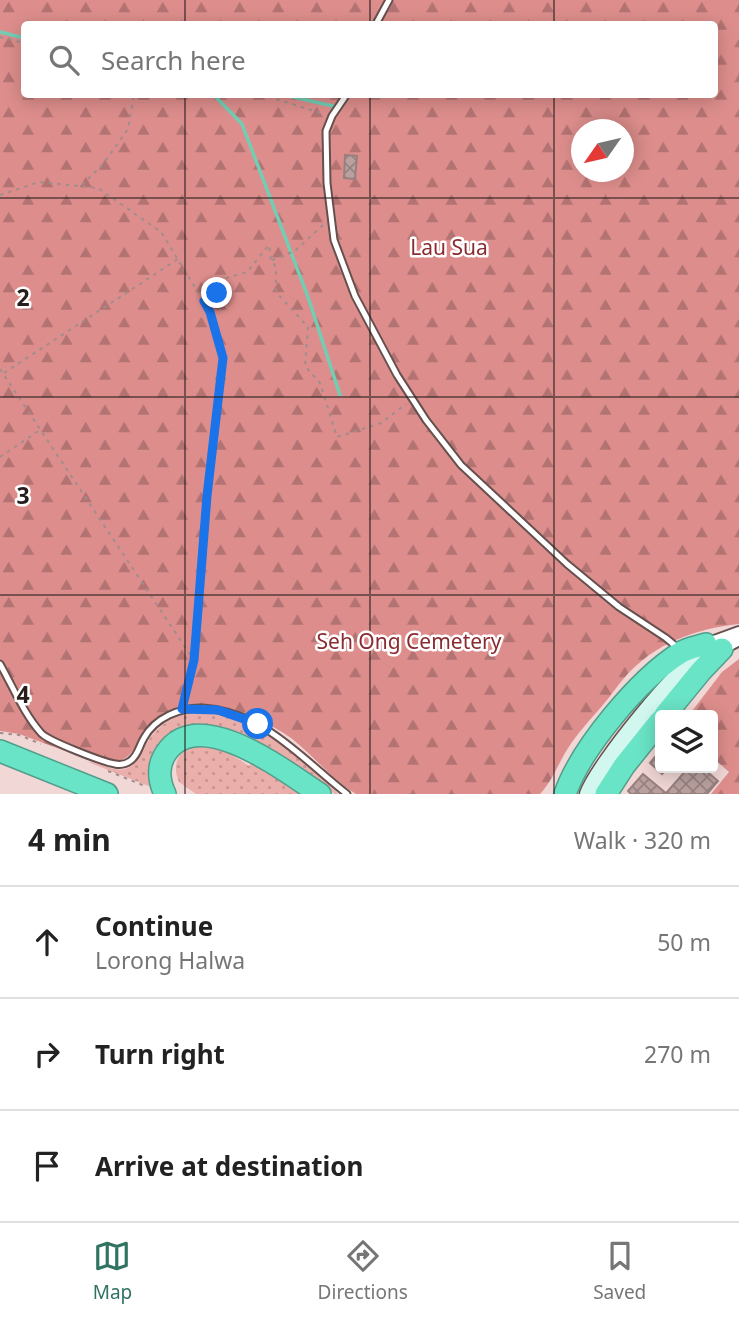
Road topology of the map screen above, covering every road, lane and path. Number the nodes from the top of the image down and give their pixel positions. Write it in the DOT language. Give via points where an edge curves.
graph roads {
  1 [pos="389,0"];
  2 [pos="378,21"];
  3 [pos="0,37"];
  4 [pos="21,42"];
  5 [pos="133,98"];
  6 [pos="273,98"];
  7 [pos="344,98"];
  8 [pos="332,116"];
  9 [pos="80,186"];
  10 [pos="0,195"];
  11 [pos="330,218"];
  12 [pos="178,259"];
  13 [pos="271,260"];
  14 [pos="204,301"];
  15 [pos="0,369"];
  16 [pos="3,373"];
  17 [pos="413,400"];
  18 [pos="40,430"];
  19 [pos="0,457"];
  20 [pos="739,632"];
  21 [pos="722,645"];
  22 [pos="681,652"];
  23 [pos="194,660"];
  24 [pos="0,664"];
  25 [pos="182,709"];
  26 [pos="669,710"];
  27 [pos="655,727"];
  28 [pos="0,751"];
  29 [pos="107,794"];
  30 [pos="166,794"];
  31 [pos="320,794"];
  32 [pos="347,794"];
  33 [pos="565,794"];
  34 [pos="581,794"];
  35 [pos="588,794"];
  36 [pos="606,794"];
  1 -- 2 [label="lane"];
  3 -- 4 [label="path"];
  5 -- 9 [label="path" via="128,129"];
  6 -- 8 [label="path"];
  7 -- 8 [label="lane"];
  8 -- 11 [label="lane" via="326,131"];
  9 -- 10 [label="path" via="39,182"];
  9 -- 12 [label="path" via="98,188 161,232"];
  11 -- 13 [label="path" via="295,251"];
  11 -- 17 [label="lane" via="355,296"];
  12 -- 14 [label="path"];
  12 -- 16 [label="path"];
  13 -- 14 [label="path" via="269,245 247,272 222,279 217,293"];
  13 -- 17 [label="path" via="276,267 276,292 308,327 305,366 320,383 337,437 381,423"];
  14 -- 23 [label="path" via="223,358"];
  15 -- 16 [label="path"];
  16 -- 18 [label="path"];
  17 -- 22 [label="lane" via="461,465 506,508 577,573"];
  18 -- 19 [label="path"];
  18 -- 23 [label="path"];
  20 -- 21 [label="street"];
  21 -- 22 [label="highway"];
  21 -- 26 [label="highway"];
  21 -- 34 [label="street" via="662,683 610,745"];
  21 -- 35 [label="street" via="683,670 663,691 605,764"];
  22 -- 33 [label="highway" via="631,696 576,766"];
  23 -- 25 [label="path"];
  24 -- 25 [label="lane" via="42,734 118,764 131,761 146,734"];
  25 -- 32 [label="lane" via="218,710 258,724"];
  27 -- 36 [label="highway"];
  28 -- 29 [label="highway"];
  30 -- 31 [label="highway" via="159,776 166,752 182,739 211,736 245,748"];
}
